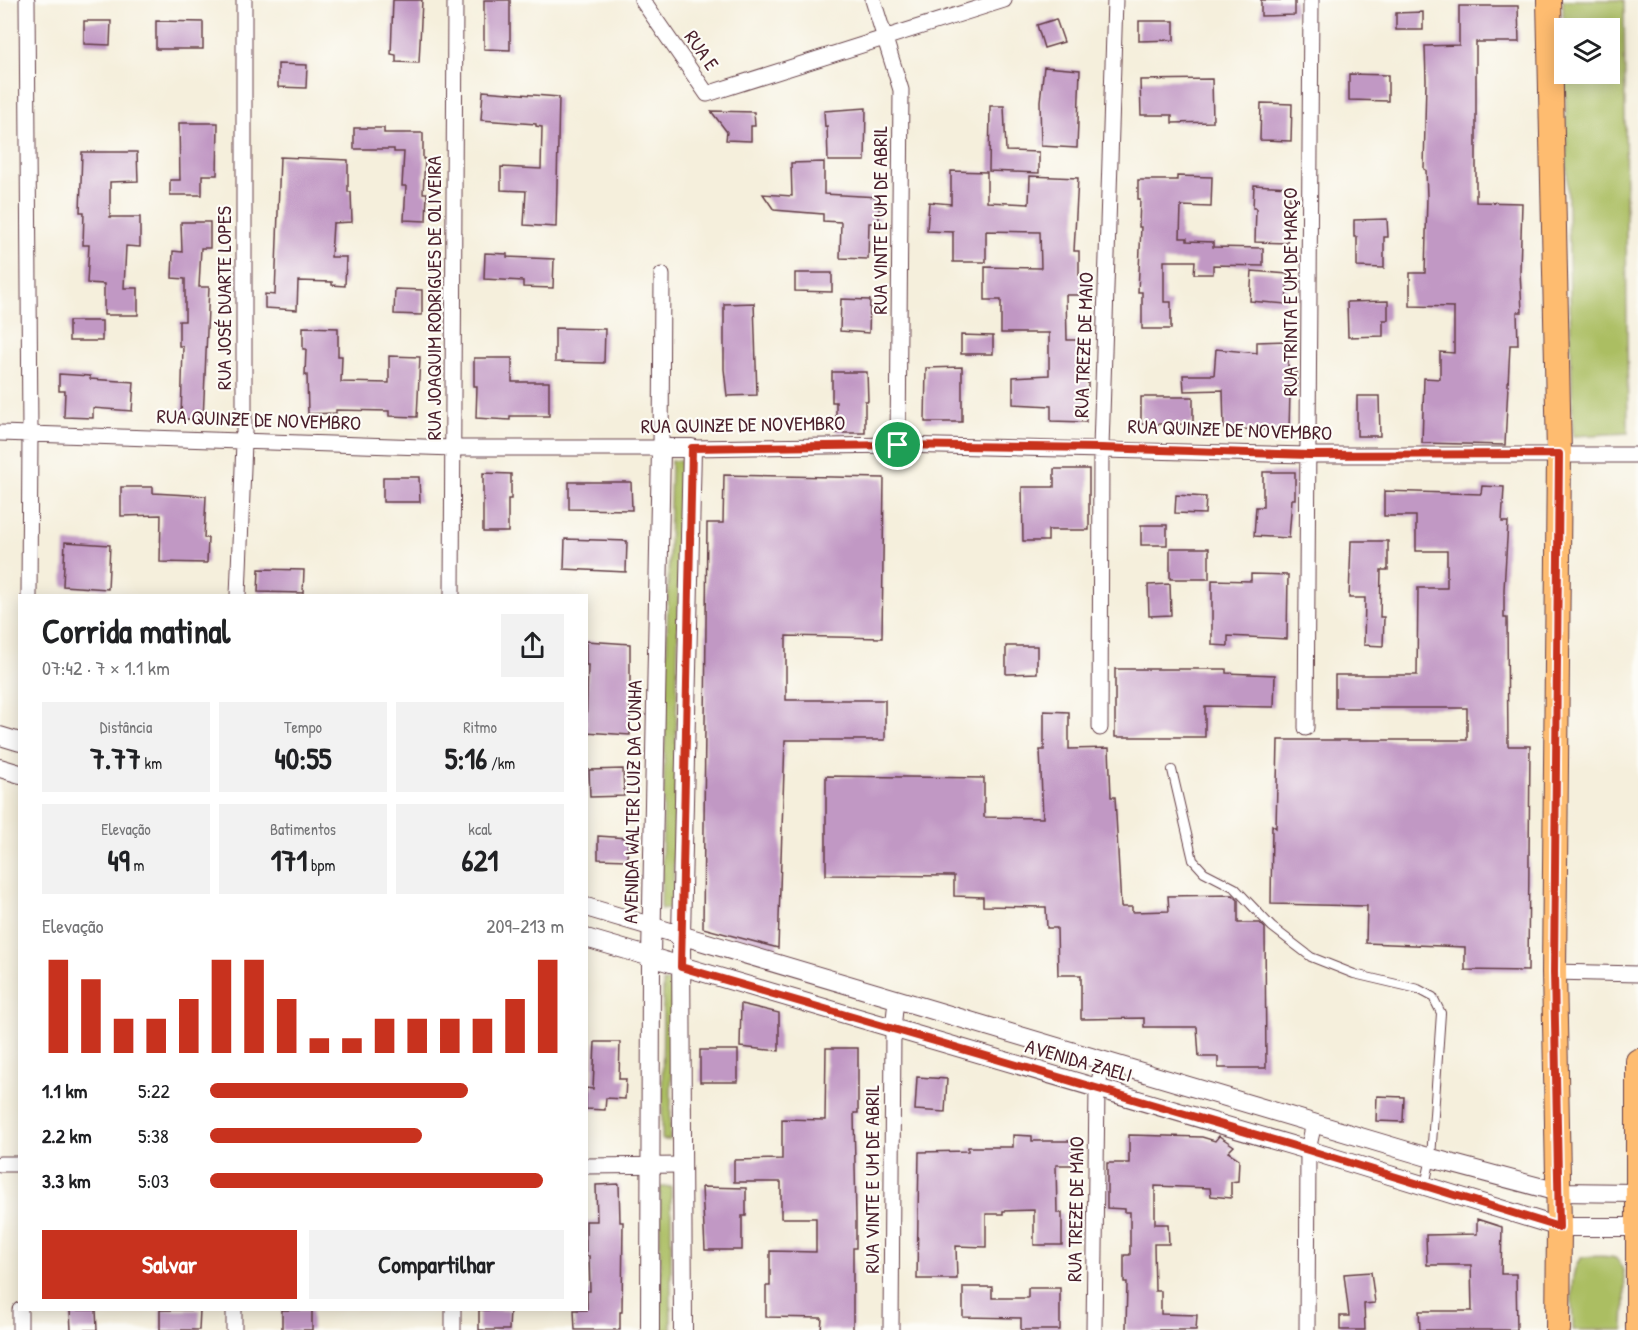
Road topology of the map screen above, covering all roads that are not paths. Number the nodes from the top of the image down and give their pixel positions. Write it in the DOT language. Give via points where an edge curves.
graph roads {
  1 [pos="27,0"];
  2 [pos="244,0"];
  3 [pos="455,0"];
  4 [pos="642,0"];
  5 [pos="873,0"];
  6 [pos="1004,0"];
  7 [pos="1115,0"];
  8 [pos="1311,0"];
  9 [pos="1549,0"];
  10 [pos="886,37"];
  11 [pos="662,275"];
  12 [pos="0,433"];
  13 [pos="30,433"];
  14 [pos="244,442"];
  15 [pos="898,445"];
  16 [pos="454,448"];
  17 [pos="661,448"];
  18 [pos="692,448"];
  19 [pos="1101,448"];
  20 [pos="1559,454"];
  21 [pos="1309,455"];
  22 [pos="1638,455"];
  23 [pos="29,594"];
  24 [pos="238,594"];
  25 [pos="452,594"];
  26 [pos="1100,728"];
  27 [pos="1306,728"];
  28 [pos="0,736"];
  29 [pos="18,741"];
  30 [pos="0,768"];
  31 [pos="1172,770"];
  32 [pos="18,773"];
  33 [pos="588,908"];
  34 [pos="652,927"];
  35 [pos="681,935"];
  36 [pos="588,939"];
  37 [pos="651,957"];
  38 [pos="681,967"];
  39 [pos="1554,972"];
  40 [pos="1638,974"];
  41 [pos="896,1000"];
  42 [pos="892,1029"];
  43 [pos="1104,1061"];
  44 [pos="1638,1061"];
  45 [pos="1097,1089"];
  46 [pos="1314,1123"];
  47 [pos="1308,1150"];
  48 [pos="1431,1158"];
  49 [pos="0,1164"];
  50 [pos="18,1164"];
  51 [pos="682,1165"];
  52 [pos="588,1166"];
  53 [pos="650,1166"];
  54 [pos="1425,1185"];
  55 [pos="1558,1192"];
  56 [pos="1636,1193"];
  57 [pos="1559,1227"];
  58 [pos="1636,1227"];
  59 [pos="20,1311"];
  60 [pos="234,1311"];
  61 [pos="453,1311"];
  62 [pos="20,1330"];
  63 [pos="234,1330"];
  64 [pos="453,1330"];
  65 [pos="650,1330"];
  66 [pos="683,1330"];
  67 [pos="891,1330"];
  68 [pos="1094,1330"];
  69 [pos="1307,1330"];
  70 [pos="1558,1330"];
  71 [pos="1638,1330"];
  1 -- 13 [label="street"];
  2 -- 14 [label="street, RUA JOSÉ DUARTE LOPES"];
  3 -- 16 [label="street, RUA JOAQUIM RODRIGUES DE OLIVEIRA"];
  4 -- 10 [label="street, RUA E" via="707,94"];
  5 -- 10 [label="street, RUA VINTE E UM DE ABRIL"];
  6 -- 10 [label="street"];
  7 -- 19 [label="street, RUA TREZE DE MAIO"];
  8 -- 21 [label="street, RUA TRINTA E UM DE MARÇO"];
  9 -- 20 [label="main road"];
  10 -- 15 [label="street, RUA VINTE E UM DE ABRIL" via="901,90"];
  11 -- 17 [label="street, AVENIDA WALTER LUIZ DA CUNHA"];
  12 -- 13 [label="street, RUA QUINZE DE NOVEMBRO"];
  13 -- 14 [label="street, RUA QUINZE DE NOVEMBRO"];
  13 -- 23 [label="street"];
  14 -- 16 [label="street, RUA QUINZE DE NOVEMBRO"];
  14 -- 24 [label="street, RUA JOSÉ DUARTE LOPES"];
  15 -- 18 [label="street, RUA QUINZE DE NOVEMBRO"];
  15 -- 19 [label="street, RUA QUINZE DE NOVEMBRO"];
  16 -- 17 [label="street, RUA QUINZE DE NOVEMBRO"];
  16 -- 25 [label="street, RUA JOAQUIM RODRIGUES DE OLIVEIRA"];
  17 -- 18 [label="street, RUA QUINZE DE NOVEMBRO"];
  17 -- 34 [label="street, AVENIDA WALTER LUIZ DA CUNHA"];
  18 -- 35 [label="street"];
  19 -- 21 [label="street, RUA QUINZE DE NOVEMBRO"];
  19 -- 26 [label="street, RUA TREZE DE MAIO"];
  20 -- 21 [label="street, RUA QUINZE DE NOVEMBRO"];
  20 -- 22 [label="street, RUA QUINZE DE NOVEMBRO"];
  20 -- 39 [label="main road"];
  21 -- 27 [label="street, RUA TRINTA E UM DE MARÇO"];
  28 -- 29 [label="street"];
  30 -- 32 [label="street"];
  31 -- 48 [label="lane" via="1193,860 1204,872 1235,888 1272,927 1311,957 1353,974 1418,989 1433,998 1441,1013"];
  33 -- 34 [label="street, AVENIDA ZAELI"];
  34 -- 35 [label="street, AVENIDA ZAELI"];
  34 -- 37 [label="street, AVENIDA WALTER LUIZ DA CUNHA"];
  35 -- 38 [label="street"];
  35 -- 41 [label="street, AVENIDA ZAELI"];
  36 -- 37 [label="street, AVENIDA ZAELI"];
  37 -- 38 [label="street, AVENIDA ZAELI"];
  37 -- 53 [label="street, AVENIDA WALTER LUIZ DA CUNHA"];
  38 -- 42 [label="street, AVENIDA ZAELI"];
  38 -- 51 [label="street"];
  39 -- 40 [label="street"];
  39 -- 55 [label="main road"];
  41 -- 42 [label="street, RUA VINTE E UM DE ABRIL"];
  41 -- 43 [label="street, AVENIDA ZAELI"];
  42 -- 45 [label="street, AVENIDA ZAELI"];
  42 -- 67 [label="street, RUA VINTE E UM DE ABRIL"];
  43 -- 45 [label="street, RUA TREZE DE MAIO"];
  43 -- 46 [label="street, AVENIDA ZAELI"];
  44 -- 56 [label="main road"];
  45 -- 47 [label="street, AVENIDA ZAELI"];
  45 -- 68 [label="street, RUA TREZE DE MAIO"];
  46 -- 47 [label="street"];
  46 -- 48 [label="street, AVENIDA ZAELI"];
  47 -- 54 [label="street, AVENIDA ZAELI"];
  47 -- 69 [label="street"];
  48 -- 54 [label="lane"];
  48 -- 55 [label="street, AVENIDA ZAELI"];
  49 -- 50 [label="street"];
  51 -- 53 [label="street"];
  51 -- 66 [label="street"];
  52 -- 53 [label="street"];
  53 -- 65 [label="street, AVENIDA WALTER LUIZ DA CUNHA"];
  54 -- 57 [label="street, AVENIDA ZAELI"];
  55 -- 56 [label="street, AVENIDA ZAELI"];
  55 -- 57 [label="main road"];
  56 -- 58 [label="main road"];
  57 -- 58 [label="street, AVENIDA ZAELI"];
  57 -- 70 [label="main road"];
  58 -- 71 [label="main road"];
  59 -- 62 [label="street"];
  60 -- 63 [label="street"];
  61 -- 64 [label="street"];
}
